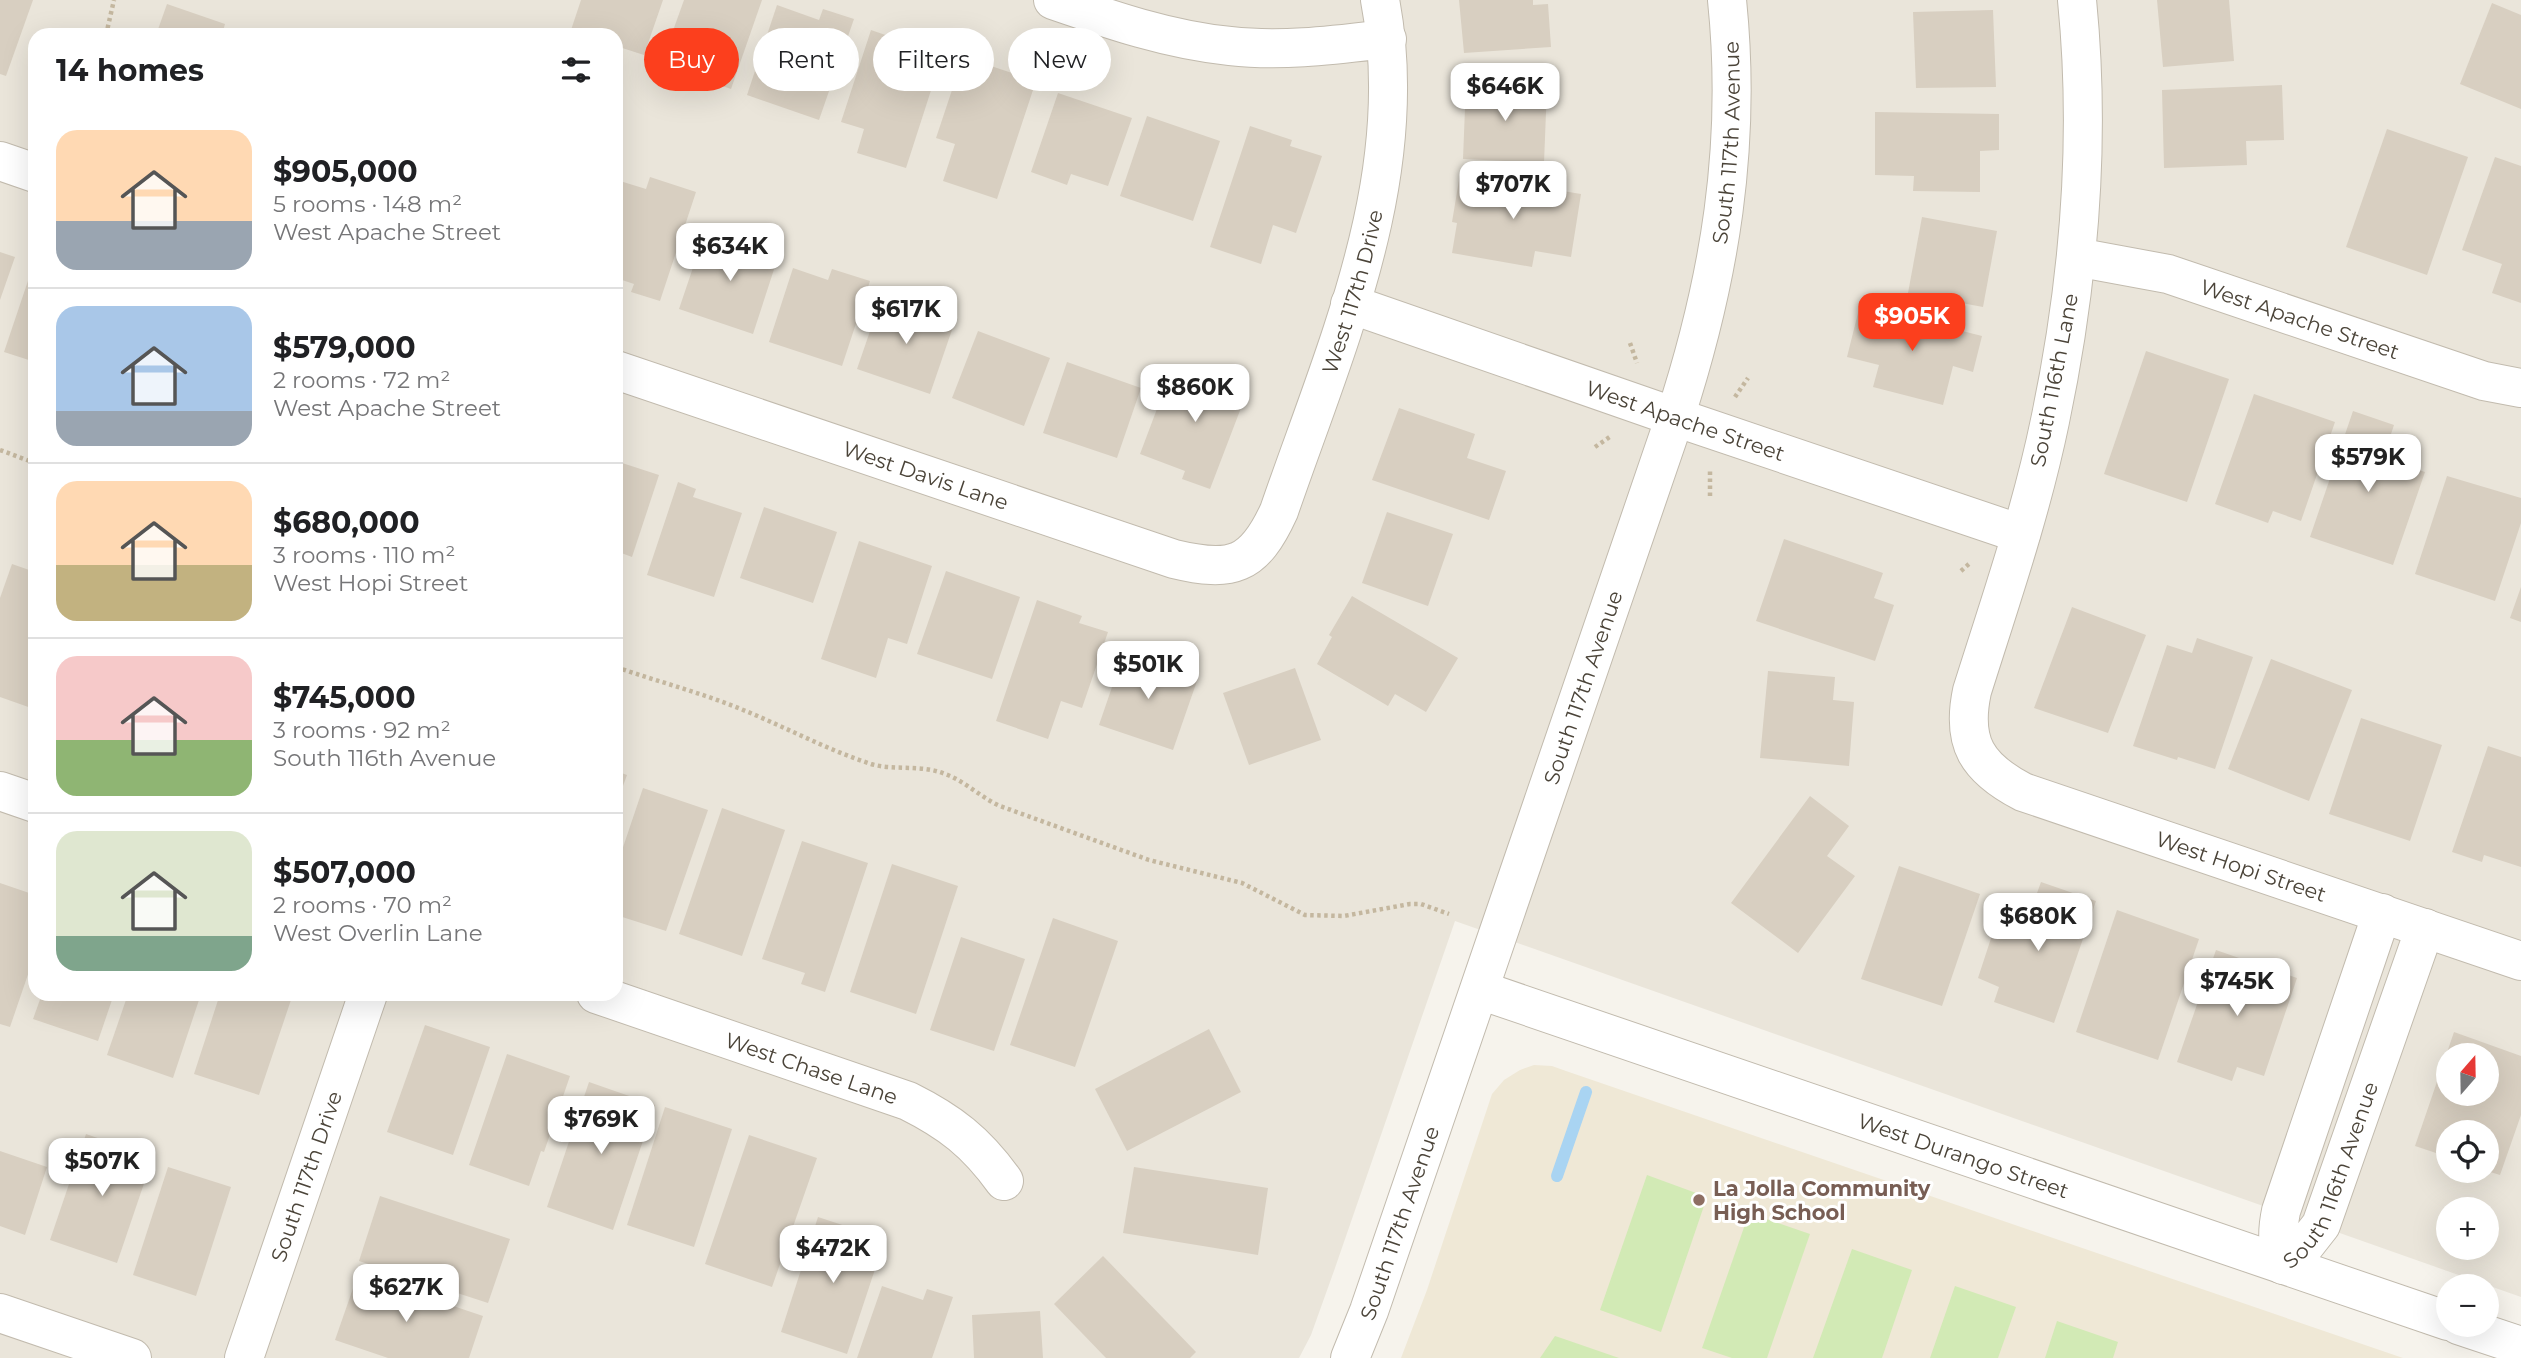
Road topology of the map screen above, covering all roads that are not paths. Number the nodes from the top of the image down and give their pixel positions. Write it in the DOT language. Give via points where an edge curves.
graph roads {
  1 [pos="1053,0"];
  2 [pos="1380,0"];
  3 [pos="1727,0"];
  4 [pos="2077,0"];
  5 [pos="1387,39"];
  6 [pos="0,161"];
  7 [pos="28,171"];
  8 [pos="2076,257"];
  9 [pos="1350,304"];
  10 [pos="623,372"];
  11 [pos="2521,388"];
  12 [pos="1675,417"];
  13 [pos="2021,534"];
  14 [pos="1240,562"];
  15 [pos="1974,751"];
  16 [pos="0,791"];
  17 [pos="28,801"];
  18 [pos="2382,913"];
  19 [pos="2425,928"];
  20 [pos="2521,961"];
  21 [pos="1480,989"];
  22 [pos="366,1001"];
  23 [pos="616,1001"];
  24 [pos="1004,1181"];
  25 [pos="2283,1265"];
  26 [pos="0,1313"];
  27 [pos="2436,1317"];
  28 [pos="2494,1337"];
  29 [pos="2521,1346"];
  30 [pos="132,1358"];
  31 [pos="244,1358"];
  32 [pos="1350,1358"];
  1 -- 5 [label="street" via="1148,31 1232,46 1312,47"];
  2 -- 5 [label="street, West 117th Drive"];
  3 -- 12 [label="street, South 117th Avenue" via="1732,90 1726,206 1709,298"];
  4 -- 8 [label="street, South 116th Lane" via="2083,90"];
  5 -- 9 [label="street, West 117th Drive" via="1388,108 1380,190"];
  6 -- 7 [label="street"];
  8 -- 11 [label="street, West Apache Street" via="2168,274 2484,381"];
  8 -- 13 [label="street, South 116th Lane" via="2050,423"];
  9 -- 12 [label="street, West Apache Street"];
  9 -- 14 [label="street, West 117th Drive" via="1279,511 1258,549"];
  10 -- 14 [label="street, West Davis Lane" via="1174,559 1196,565"];
  12 -- 13 [label="street, West Apache Street"];
  12 -- 21 [label="street, South 117th Avenue"];
  13 -- 15 [label="street, South 116th Lane" via="1968,709"];
  15 -- 18 [label="street, West Hopi Street" via="1989,770 2023,792"];
  16 -- 17 [label="street"];
  18 -- 19 [label="street, West Hopi Street"];
  18 -- 25 [label="street, South 116th Avenue" via="2281,1211 2277,1247"];
  19 -- 20 [label="street, West Hopi Street"];
  19 -- 25 [label="street, South 116th Avenue" via="2321,1225"];
  21 -- 25 [label="street, West Durango Street"];
  21 -- 32 [label="street, South 117th Avenue"];
  22 -- 31 [label="street, South 117th Drive"];
  23 -- 24 [label="street, West Chase Lane" via="908,1101 964,1135"];
  25 -- 27 [label="street, West Durango Street"];
  26 -- 30 [label="street"];
  28 -- 29 [label="street"];
}
